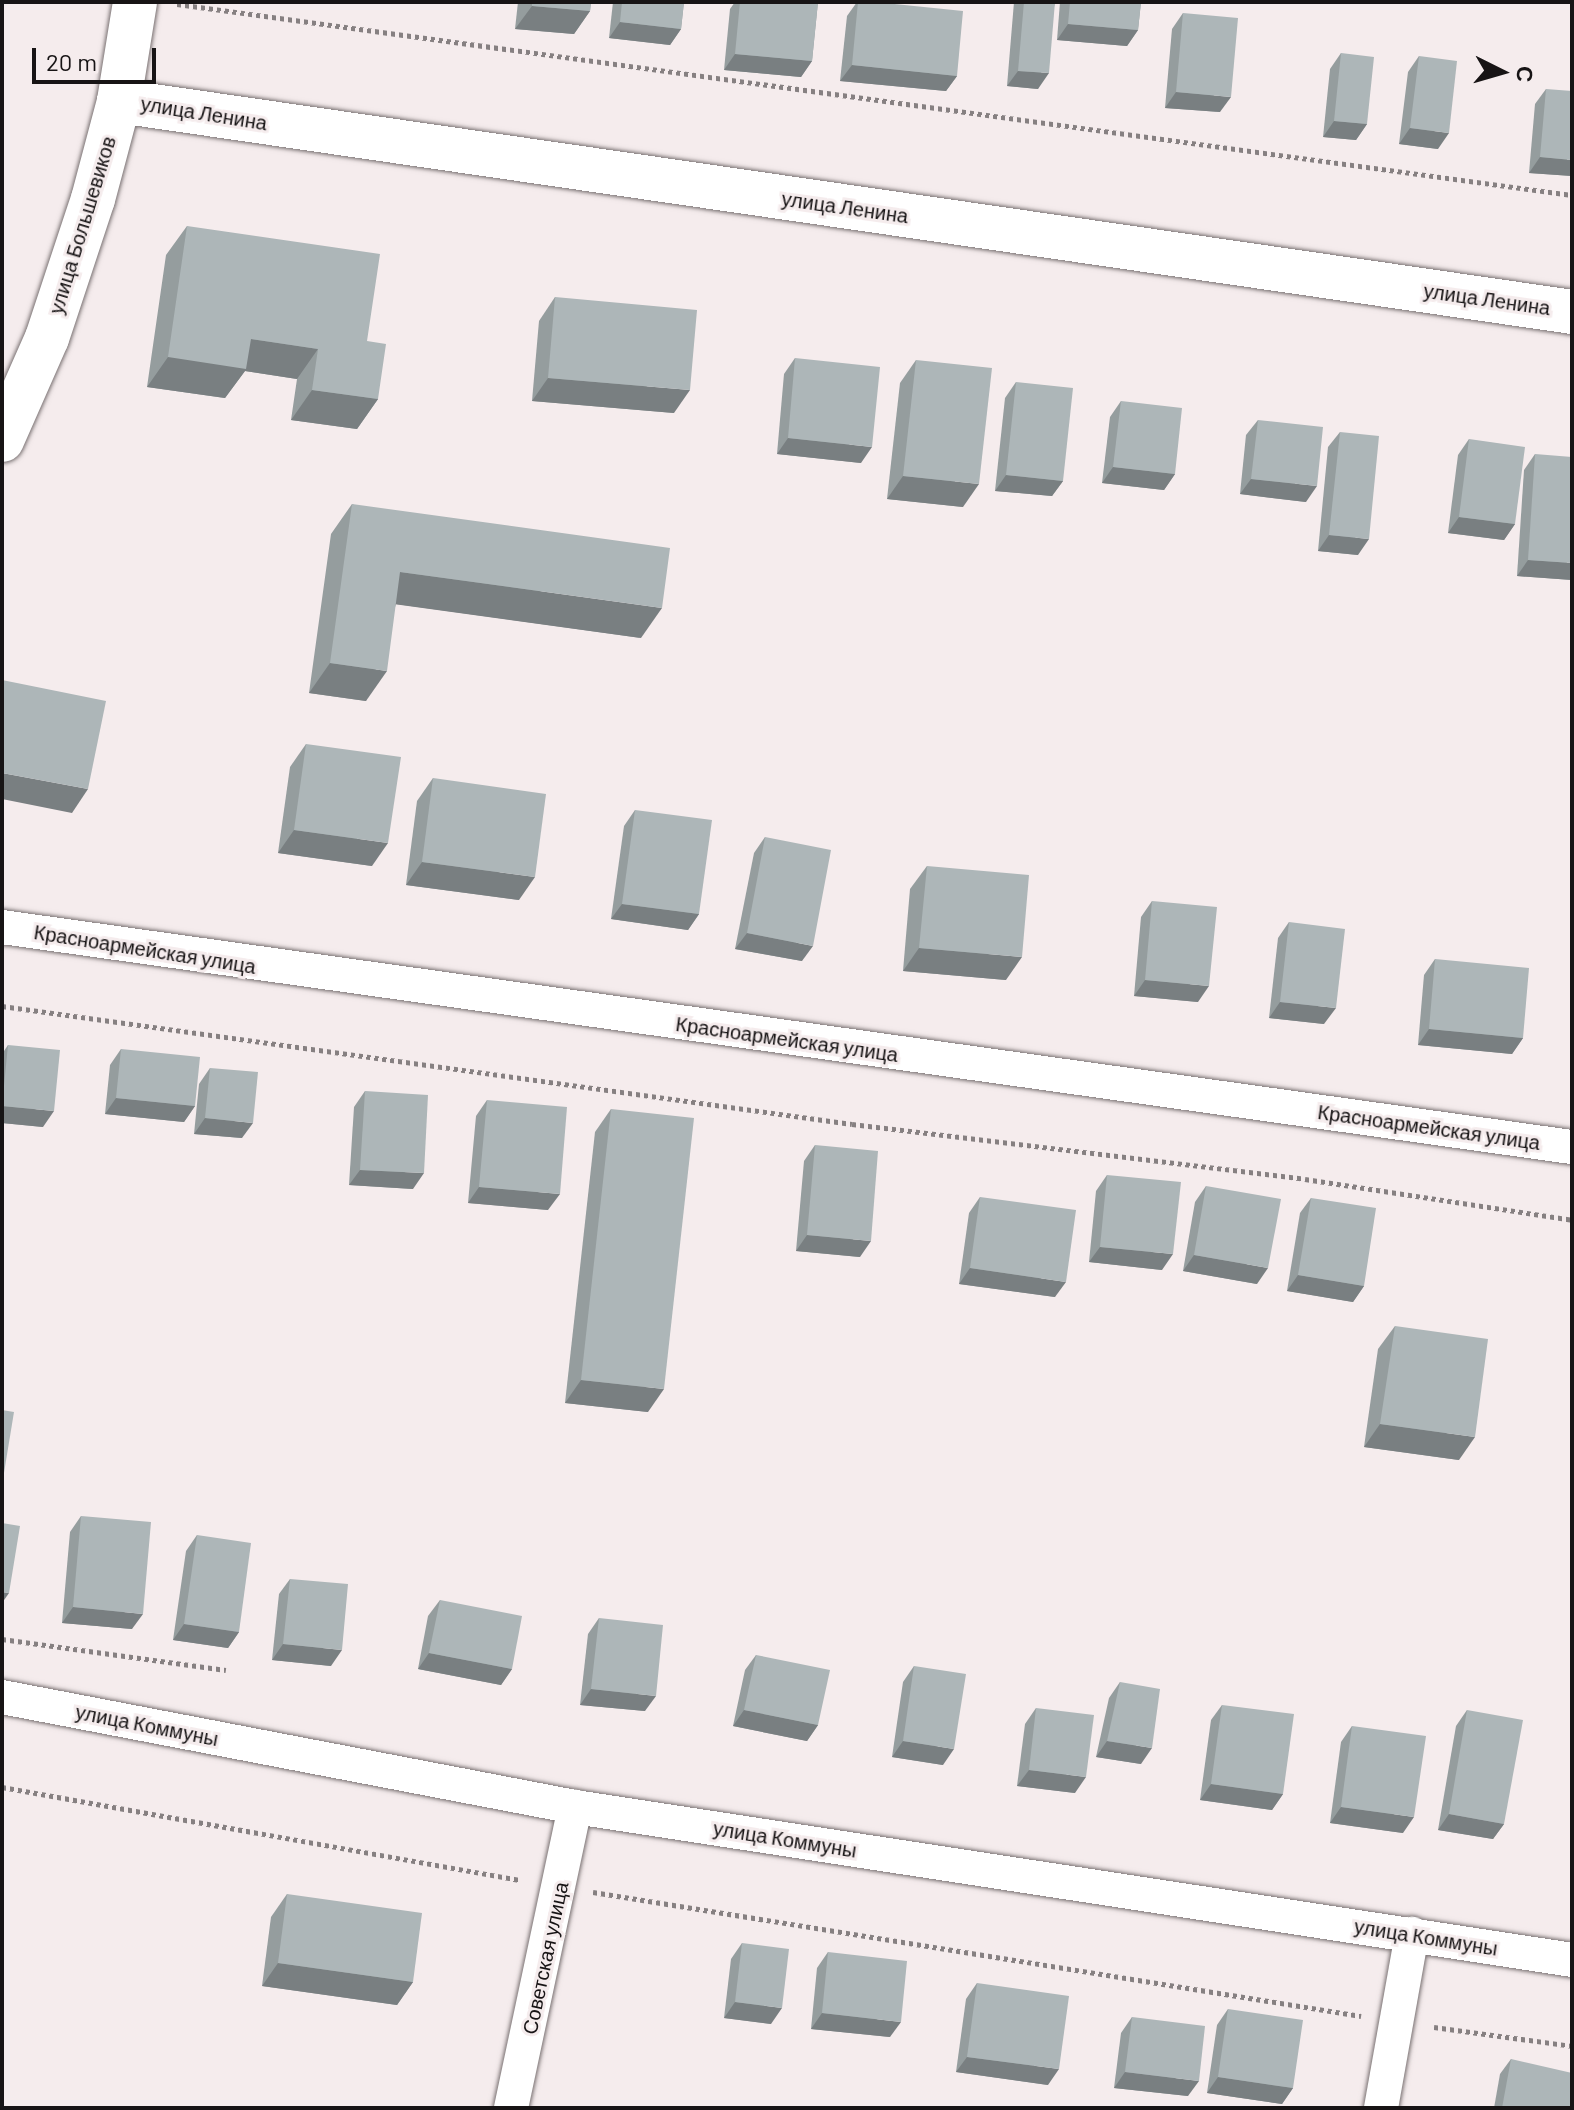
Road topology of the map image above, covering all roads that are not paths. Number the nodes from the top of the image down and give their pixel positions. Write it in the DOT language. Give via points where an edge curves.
graph roads {
  1 [pos="135,2"];
  2 [pos="119,101"];
  3 [pos="1572,312"];
  4 [pos="2,440"];
  5 [pos="2,927"];
  6 [pos="1572,1147"];
  7 [pos="2,1697"];
  8 [pos="575,1807"];
  9 [pos="1412,1934"];
  10 [pos="1572,1960"];
  11 [pos="511,2108"];
  12 [pos="1381,2108"];
  1 -- 2 [label="street, улица Большевиков"];
  2 -- 3 [label="street, улица Ленина"];
  2 -- 4 [label="street, улица Большевиков" via="47,338"];
  5 -- 6 [label="street, Красноармейская улица"];
  7 -- 8 [label="street, улица Коммуны"];
  8 -- 9 [label="street, улица Коммуны"];
  8 -- 11 [label="street, Советская улица"];
  9 -- 10 [label="street, улица Коммуны"];
  9 -- 12 [label="street"];
}
